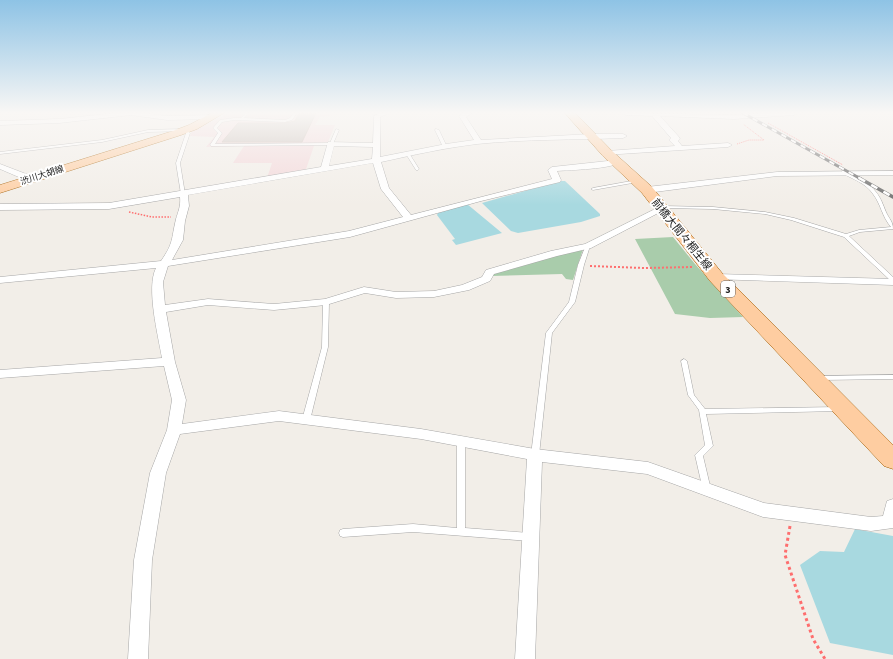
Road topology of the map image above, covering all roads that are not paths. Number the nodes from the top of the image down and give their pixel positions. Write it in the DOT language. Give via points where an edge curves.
graph roads {
  1 [pos="79,144"];
  2 [pos="142,144"];
  3 [pos="184,144"];
  4 [pos="213,144"];
  5 [pos="331,144"];
  6 [pos="443,144"];
  7 [pos="467,144"];
  8 [pos="599,144"];
  9 [pos="676,144"];
  10 [pos="375,145"];
  11 [pos="728,145"];
  12 [pos="445,147"];
  13 [pos="680,148"];
  14 [pos="0,153"];
  15 [pos="408,154"];
  16 [pos="612,158"];
  17 [pos="377,160"];
  18 [pos="0,166"];
  19 [pos="324,169"];
  20 [pos="417,169"];
  21 [pos="9,170"];
  22 [pos="843,172"];
  23 [pos="0,173"];
  24 [pos="893,173"];
  25 [pos="31,178"];
  26 [pos="642,186"];
  27 [pos="0,189"];
  28 [pos="593,189"];
  29 [pos="183,194"];
  30 [pos="0,207"];
  31 [pos="661,208"];
  32 [pos="409,218"];
  33 [pos="893,227"];
  34 [pos="846,236"];
  35 [pos="588,246"];
  36 [pos="163,264"];
  37 [pos="712,272"];
  38 [pos="0,280"];
  39 [pos="893,281"];
  40 [pos="326,302"];
  41 [pos="160,309"];
  42 [pos="684,360"];
  43 [pos="169,362"];
  44 [pos="0,374"];
  45 [pos="893,377"];
  46 [pos="814,378"];
  47 [pos="843,409"];
  48 [pos="702,412"];
  49 [pos="306,420"];
  50 [pos="174,430"];
  51 [pos="461,442"];
  52 [pos="535,455"];
  53 [pos="893,460"];
  54 [pos="707,490"];
  55 [pos="893,506"];
  56 [pos="461,532"];
  57 [pos="343,533"];
  58 [pos="531,537"];
  59 [pos="138,659"];
  60 [pos="525,659"];
  1 -- 14 [label="lane"];
  2 -- 25 [label="main road, 渋川大胡線"];
  3 -- 29 [label="lane" via="178,163"];
  4 -- 5 [label="lane"];
  5 -- 10 [label="street"];
  5 -- 19 [label="street"];
  6 -- 12 [label="lane"];
  7 -- 12 [label="street"];
  8 -- 16 [label="main road, 前橋大間々桐生線 / 3"];
  9 -- 13 [label="street"];
  10 -- 17 [label="street"];
  11 -- 13 [label="street"];
  12 -- 15 [label="street"];
  13 -- 16 [label="street"];
  15 -- 17 [label="street"];
  15 -- 20 [label="lane"];
  16 -- 26 [label="main road, 前橋大間々桐生線 / 3"];
  16 -- 32 [label="street" via="593,166 555,169 552,170 557,180"];
  17 -- 19 [label="street"];
  17 -- 32 [label="street" via="385,189"];
  18 -- 21 [label="street"];
  19 -- 29 [label="street"];
  21 -- 23 [label="street"];
  21 -- 25 [label="street"];
  22 -- 24 [label="street"];
  22 -- 26 [label="street" via="777,174"];
  22 -- 33 [label="lane" via="872,190"];
  25 -- 27 [label="main road, 渋川大胡線"];
  26 -- 28 [label="lane"];
  26 -- 31 [label="main road, 前橋大間々桐生線 / 3"];
  29 -- 30 [label="street" via="97,207"];
  29 -- 36 [label="street" via="186,206 178,242"];
  31 -- 34 [label="lane" via="713,208 765,213"];
  31 -- 35 [label="street"];
  31 -- 37 [label="main road, 前橋大間々桐生線 / 3"];
  32 -- 36 [label="street" via="350,234"];
  33 -- 34 [label="lane" via="859,231"];
  34 -- 39 [label="lane"];
  35 -- 40 [label="street" via="490,272 486,279 464,288 434,294 404,295 364,290"];
  35 -- 52 [label="lane" via="572,302 549,333"];
  36 -- 38 [label="street"];
  36 -- 41 [label="street" via="156,285"];
  37 -- 39 [label="street"];
  37 -- 46 [label="main road, 前橋大間々桐生線 / 3"];
  40 -- 41 [label="street" via="274,308 208,302"];
  40 -- 49 [label="lane" via="325,347"];
  41 -- 43 [label="street"];
  42 -- 48 [label="lane" via="691,395"];
  43 -- 44 [label="street"];
  43 -- 50 [label="street" via="179,400"];
  45 -- 46 [label="lane"];
  46 -- 47 [label="main road, 前橋大間々桐生線 / 3"];
  47 -- 48 [label="lane"];
  47 -- 53 [label="main road, 前橋大間々桐生線 / 3"];
  48 -- 54 [label="lane" via="709,446 699,455"];
  49 -- 50 [label="street" via="279,416"];
  49 -- 51 [label="street" via="421,434"];
  50 -- 59 [label="street" via="158,473 143,560"];
  51 -- 52 [label="street"];
  51 -- 56 [label="lane"];
  52 -- 54 [label="street" via="648,468"];
  52 -- 58 [label="street"];
  54 -- 55 [label="street" via="763,510 871,524 891,522"];
  56 -- 57 [label="lane" via="413,528"];
  56 -- 58 [label="lane"];
  58 -- 60 [label="street"];
}
